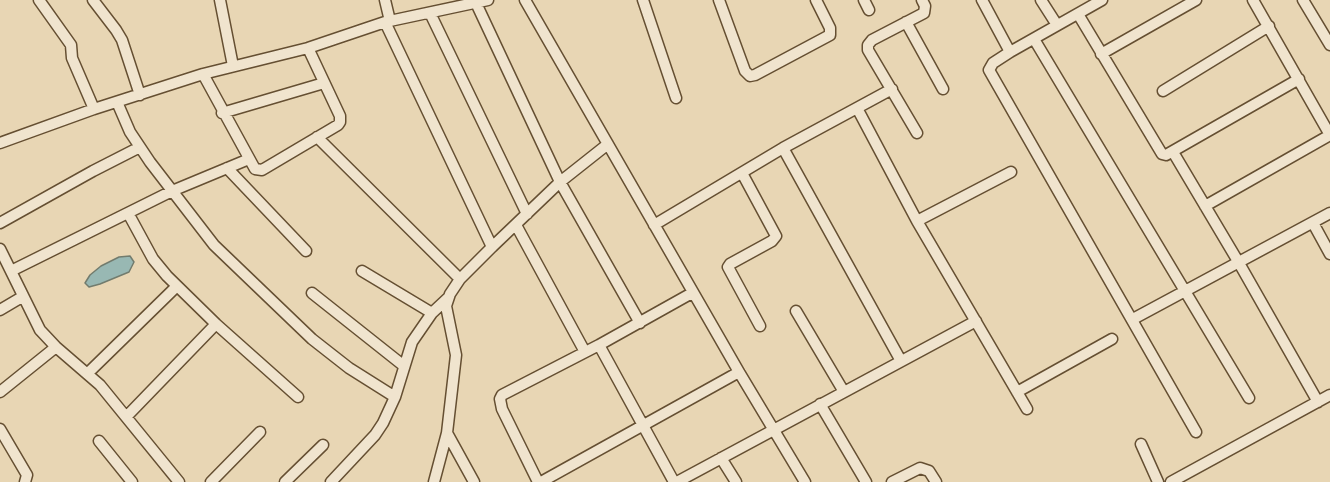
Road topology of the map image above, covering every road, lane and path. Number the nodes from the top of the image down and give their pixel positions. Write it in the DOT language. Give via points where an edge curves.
graph roads {
  1 [pos="39,0"];
  2 [pos="93,0"];
  3 [pos="220,0"];
  4 [pos="385,0"];
  5 [pos="488,0"];
  6 [pos="525,0"];
  7 [pos="643,0"];
  8 [pos="719,0"];
  9 [pos="816,0"];
  10 [pos="922,0"];
  11 [pos="982,0"];
  12 [pos="1041,0"];
  13 [pos="1100,0"];
  14 [pos="1196,0"];
  15 [pos="1253,0"];
  16 [pos="1303,0"];
  17 [pos="476,3"];
  18 [pos="430,13"];
  19 [pos="1078,14"];
  20 [pos="387,22"];
  21 [pos="906,22"];
  22 [pos="1057,25"];
  23 [pos="1269,26"];
  24 [pos="1034,39"];
  25 [pos="1330,45"];
  26 [pos="308,48"];
  27 [pos="1010,52"];
  28 [pos="1101,54"];
  29 [pos="233,66"];
  30 [pos="203,74"];
  31 [pos="1299,80"];
  32 [pos="324,83"];
  33 [pos="892,89"];
  34 [pos="943,89"];
  35 [pos="1163,91"];
  36 [pos="140,95"];
  37 [pos="676,98"];
  38 [pos="117,102"];
  39 [pos="857,108"];
  40 [pos="94,109"];
  41 [pos="222,113"];
  42 [pos="917,133"];
  43 [pos="317,137"];
  44 [pos="0,143"];
  45 [pos="608,144"];
  46 [pos="140,147"];
  47 [pos="783,148"];
  48 [pos="1173,152"];
  49 [pos="249,159"];
  50 [pos="228,168"];
  51 [pos="1011,172"];
  52 [pos="742,173"];
  53 [pos="560,182"];
  54 [pos="172,191"];
  55 [pos="1205,206"];
  56 [pos="128,213"];
  57 [pos="1330,213"];
  58 [pos="527,214"];
  59 [pos="917,221"];
  60 [pos="0,223"];
  61 [pos="1313,223"];
  62 [pos="516,225"];
  63 [pos="654,225"];
  64 [pos="492,247"];
  65 [pos="0,249"];
  66 [pos="306,251"];
  67 [pos="1330,254"];
  68 [pos="1239,263"];
  69 [pos="11,271"];
  70 [pos="362,271"];
  71 [pos="460,279"];
  72 [pos="177,286"];
  73 [pos="1186,292"];
  74 [pos="312,293"];
  75 [pos="693,293"];
  76 [pos="22,297"];
  77 [pos="448,298"];
  78 [pos="0,310"];
  79 [pos="796,311"];
  80 [pos="432,314"];
  81 [pos="1133,319"];
  82 [pos="976,321"];
  83 [pos="640,322"];
  84 [pos="216,324"];
  85 [pos="760,326"];
  86 [pos="1112,339"];
  87 [pos="599,345"];
  88 [pos="56,347"];
  89 [pos="585,352"];
  90 [pos="902,361"];
  91 [pos="404,366"];
  92 [pos="739,372"];
  93 [pos="88,374"];
  94 [pos="0,392"];
  95 [pos="844,392"];
  96 [pos="1017,392"];
  97 [pos="1330,395"];
  98 [pos="298,397"];
  99 [pos="395,397"];
  100 [pos="1249,398"];
  101 [pos="1318,402"];
  102 [pos="820,404"];
  103 [pos="1027,409"];
  104 [pos="126,416"];
  105 [pos="642,425"];
  106 [pos="0,429"];
  107 [pos="772,429"];
  108 [pos="260,432"];
  109 [pos="1196,432"];
  110 [pos="447,433"];
  111 [pos="99,441"];
  112 [pos="1141,444"];
  113 [pos="323,445"];
  114 [pos="721,458"];
  115 [pos="25,482"];
  116 [pos="132,482"];
  117 [pos="179,482"];
  118 [pos="212,482"];
  119 [pos="285,482"];
  120 [pos="332,482"];
  121 [pos="434,482"];
  122 [pos="474,482"];
  123 [pos="540,482"];
  124 [pos="676,482"];
  125 [pos="735,482"];
  126 [pos="805,482"];
  127 [pos="866,482"];
  128 [pos="892,482"];
  129 [pos="936,482"];
  130 [pos="1158,482"];
  131 [pos="1171,482"];
  1 -- 40 [label="street" via="71,45 72,58"];
  2 -- 36 [label="street" via="122,40"];
  3 -- 29 [label="street"];
  4 -- 20 [label="street"];
  5 -- 17 [label="street"];
  6 -- 45 [label="street"];
  7 -- 37 [label="street"];
  8 -- 9 [label="street" via="750,76 830,35"];
  10 -- 21 [label="street" via="924,13"];
  11 -- 27 [label="street"];
  12 -- 22 [label="street"];
  13 -- 19 [label="street"];
  14 -- 28 [label="street"];
  15 -- 23 [label="street"];
  16 -- 25 [label="street"];
  17 -- 18 [label="street"];
  17 -- 53 [label="street"];
  18 -- 20 [label="street"];
  18 -- 58 [label="street"];
  19 -- 22 [label="street"];
  19 -- 28 [label="street"];
  20 -- 26 [label="street"];
  20 -- 64 [label="street"];
  21 -- 33 [label="street" via="868,45"];
  21 -- 34 [label="street"];
  22 -- 24 [label="street"];
  23 -- 31 [label="street"];
  23 -- 35 [label="street"];
  24 -- 27 [label="street"];
  24 -- 73 [label="street"];
  26 -- 29 [label="street"];
  26 -- 32 [label="street"];
  27 -- 81 [label="street" via="990,66 990,73"];
  28 -- 48 [label="street" via="1162,154"];
  29 -- 30 [label="street"];
  30 -- 36 [label="street"];
  30 -- 41 [label="street"];
  31 -- 48 [label="street"];
  31 -- 55 [label="street" via="1330,135"];
  32 -- 41 [label="street"];
  32 -- 43 [label="street" via="340,122"];
  33 -- 39 [label="street"];
  33 -- 42 [label="street"];
  36 -- 38 [label="street"];
  38 -- 40 [label="street"];
  38 -- 46 [label="street"];
  39 -- 47 [label="street"];
  39 -- 59 [label="street"];
  40 -- 44 [label="street"];
  41 -- 49 [label="street"];
  43 -- 49 [label="street" via="262,170 256,171"];
  43 -- 71 [label="street"];
  45 -- 53 [label="street"];
  45 -- 63 [label="street"];
  46 -- 54 [label="street"];
  46 -- 60 [label="street"];
  47 -- 52 [label="street"];
  47 -- 90 [label="street"];
  48 -- 55 [label="street"];
  49 -- 50 [label="street"];
  50 -- 54 [label="street"];
  50 -- 66 [label="street"];
  51 -- 59 [label="street"];
  52 -- 63 [label="street"];
  52 -- 85 [label="street" via="776,236 728,267"];
  53 -- 58 [label="street"];
  53 -- 83 [label="street"];
  54 -- 56 [label="street"];
  54 -- 99 [label="street" via="214,245 289,318 349,368"];
  55 -- 68 [label="street"];
  56 -- 69 [label="street"];
  56 -- 72 [label="street" via="153,259"];
  57 -- 61 [label="street"];
  58 -- 62 [label="street"];
  59 -- 82 [label="street"];
  61 -- 67 [label="street"];
  61 -- 68 [label="street"];
  62 -- 64 [label="street"];
  62 -- 89 [label="street"];
  63 -- 75 [label="street"];
  64 -- 71 [label="street"];
  65 -- 69 [label="street"];
  68 -- 73 [label="street"];
  68 -- 101 [label="street"];
  69 -- 76 [label="street"];
  70 -- 80 [label="street"];
  71 -- 77 [label="street"];
  72 -- 84 [label="street"];
  72 -- 93 [label="street"];
  73 -- 81 [label="street"];
  73 -- 100 [label="street"];
  74 -- 91 [label="street"];
  75 -- 83 [label="street"];
  75 -- 92 [label="street"];
  76 -- 78 [label="street"];
  76 -- 88 [label="street" via="40,330"];
  77 -- 80 [label="street"];
  77 -- 110 [label="street" via="456,355"];
  79 -- 95 [label="street"];
  80 -- 91 [label="street" via="412,342"];
  81 -- 109 [label="street"];
  82 -- 90 [label="street"];
  82 -- 96 [label="street"];
  83 -- 87 [label="street"];
  84 -- 98 [label="street"];
  84 -- 104 [label="street"];
  86 -- 96 [label="street"];
  87 -- 89 [label="street"];
  87 -- 105 [label="street"];
  88 -- 93 [label="street"];
  88 -- 94 [label="street"];
  89 -- 123 [label="street" via="509,389 500,399 501,409"];
  90 -- 95 [label="street"];
  91 -- 99 [label="street"];
  92 -- 105 [label="street"];
  92 -- 107 [label="street"];
  93 -- 104 [label="street"];
  95 -- 102 [label="street"];
  96 -- 103 [label="street"];
  97 -- 101 [label="street"];
  99 -- 120 [label="street" via="375,435"];
  101 -- 131 [label="street"];
  102 -- 107 [label="street"];
  102 -- 127 [label="street"];
  104 -- 117 [label="street"];
  105 -- 123 [label="street"];
  105 -- 124 [label="street"];
  106 -- 115 [label="street" via="27,475"];
  107 -- 114 [label="street"];
  107 -- 126 [label="street"];
  108 -- 118 [label="street"];
  110 -- 121 [label="street"];
  110 -- 122 [label="street"];
  111 -- 116 [label="street"];
  112 -- 130 [label="street"];
  113 -- 119 [label="street"];
  114 -- 124 [label="street"];
  114 -- 125 [label="street"];
  128 -- 129 [label="street" via="920,468 929,471"];
}
